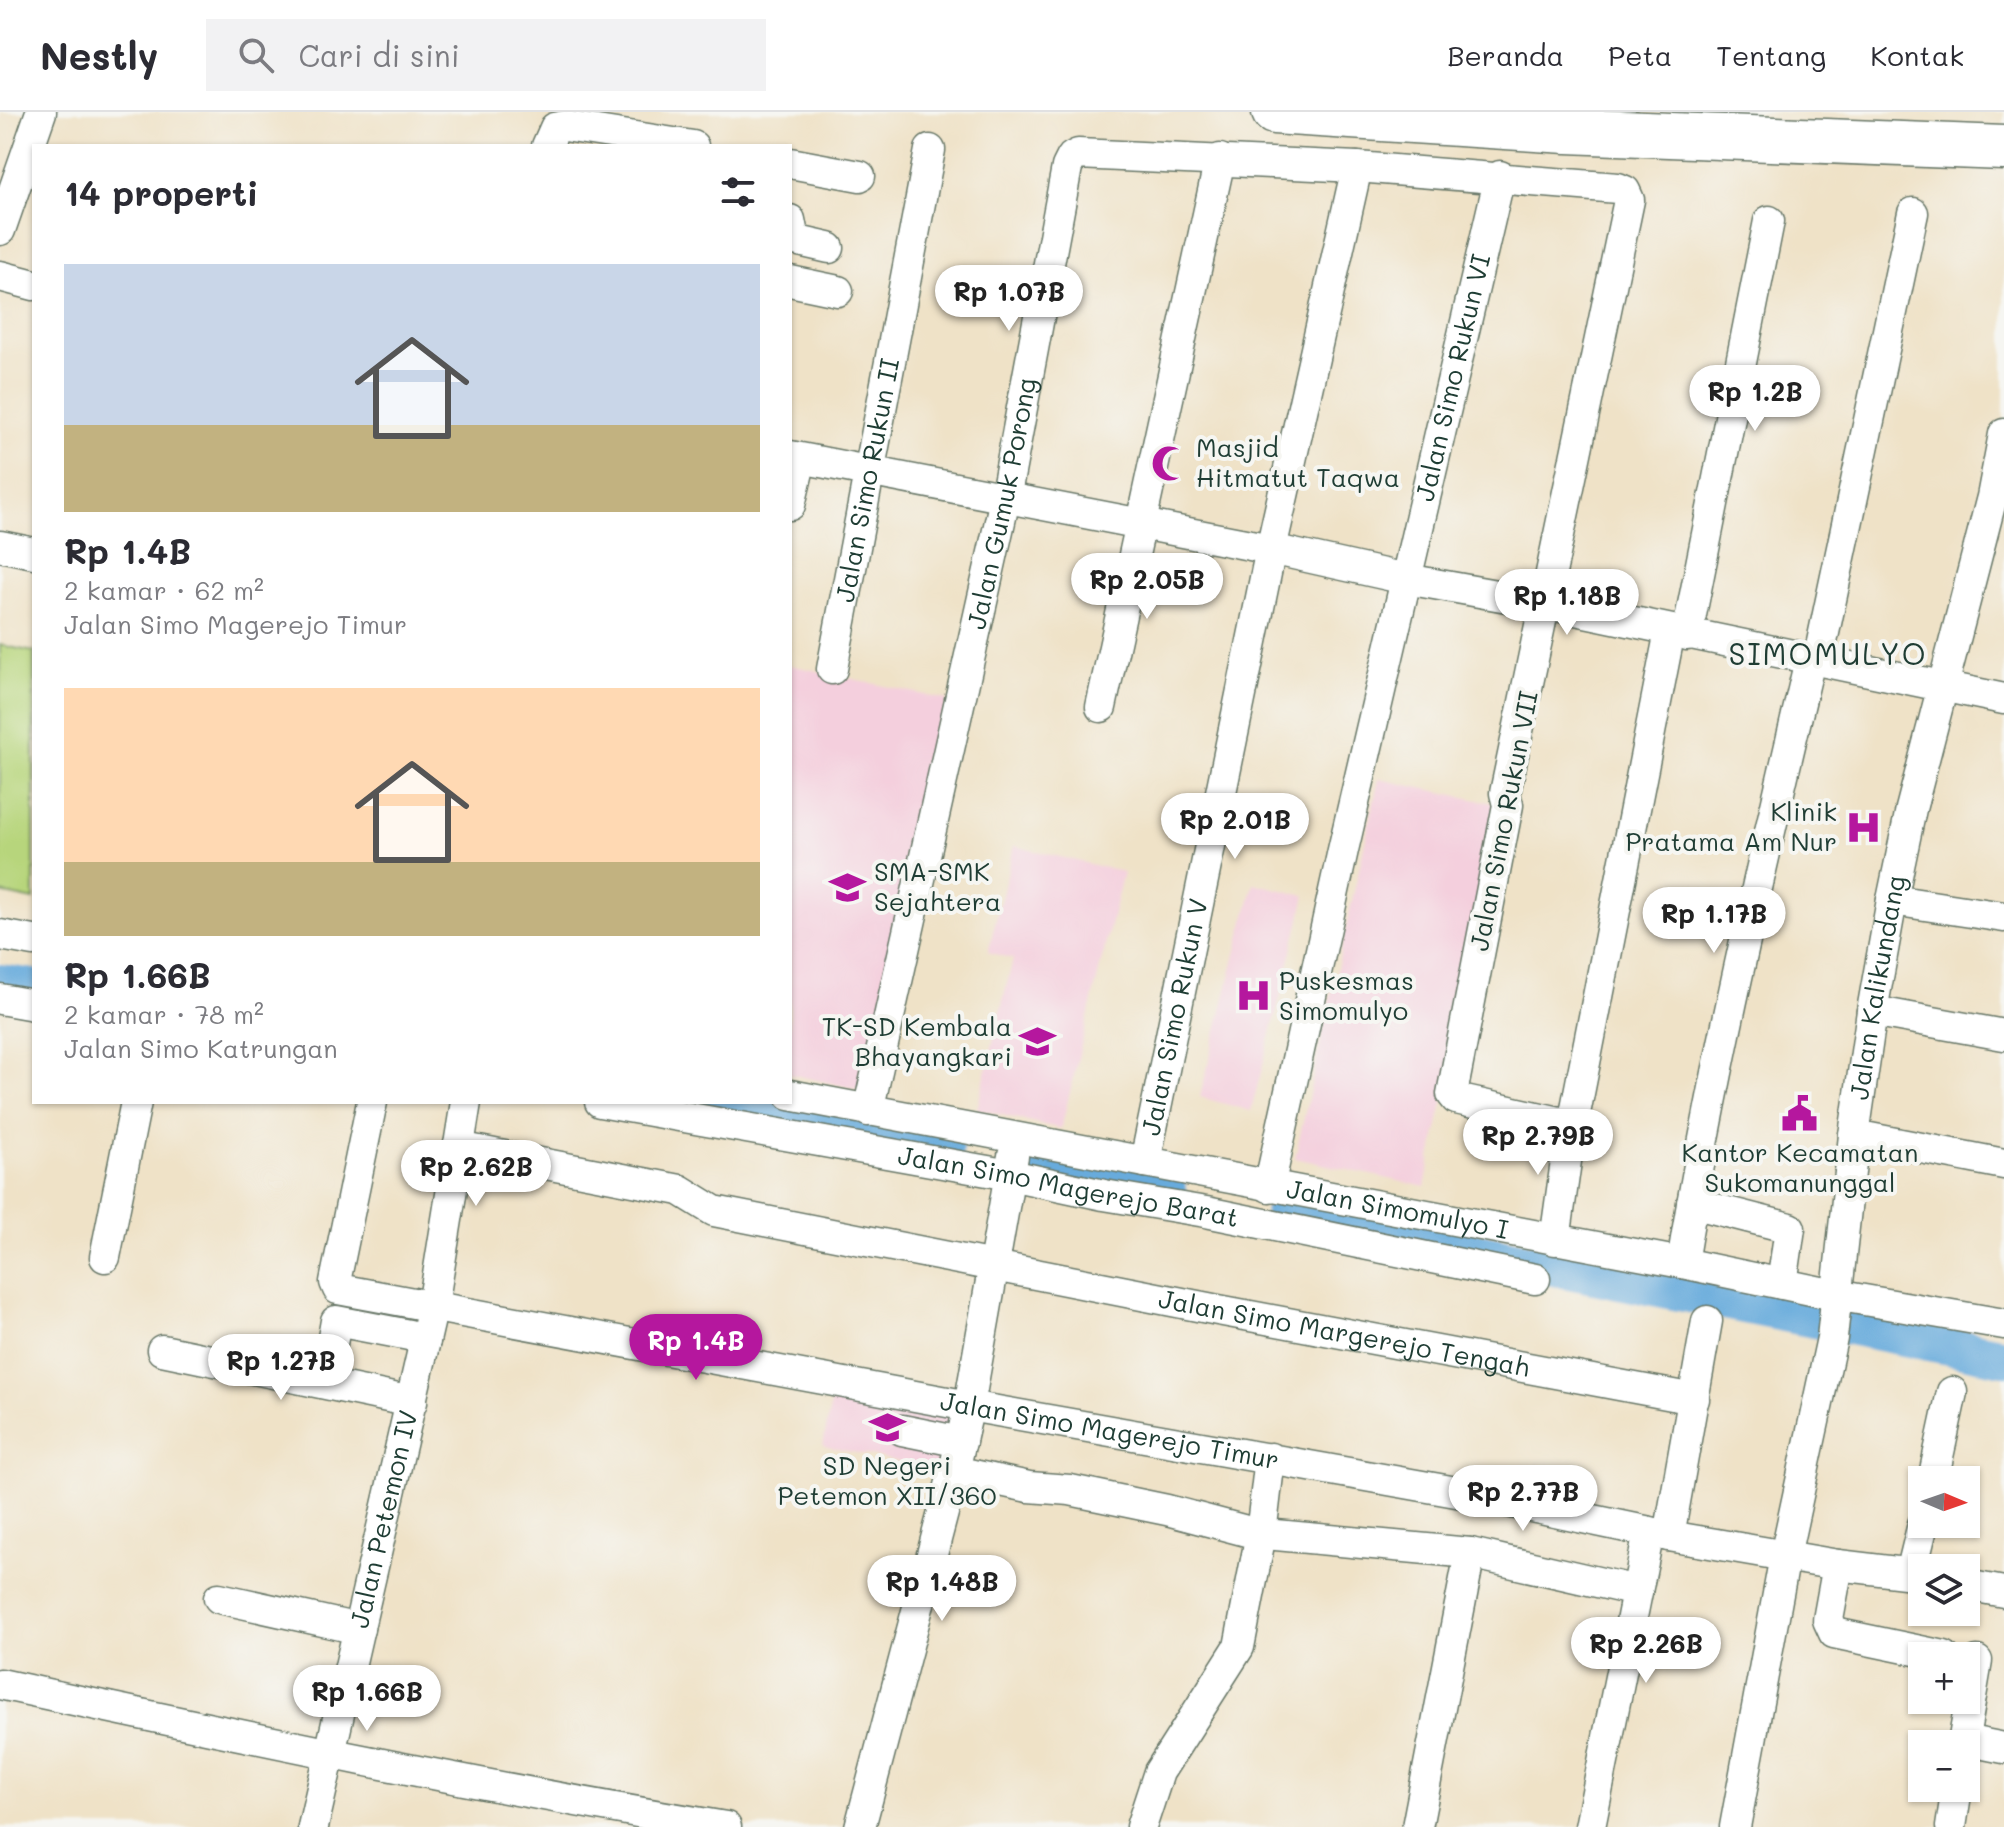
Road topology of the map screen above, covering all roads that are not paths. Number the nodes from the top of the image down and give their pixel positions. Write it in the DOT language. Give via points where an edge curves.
graph roads {
  1 [pos="41,112"];
  2 [pos="1274,112"];
  3 [pos="551,137"];
  4 [pos="33,144"];
  5 [pos="680,144"];
  6 [pos="32,147"];
  7 [pos="2004,148"];
  8 [pos="930,150"];
  9 [pos="1220,159"];
  10 [pos="792,163"];
  11 [pos="1357,167"];
  12 [pos="860,176"];
  13 [pos="1500,176"];
  14 [pos="1625,191"];
  15 [pos="1913,213"];
  16 [pos="13,220"];
  17 [pos="1769,221"];
  18 [pos="792,230"];
  19 [pos="829,248"];
  20 [pos="0,276"];
  21 [pos="792,281"];
  22 [pos="32,284"];
  23 [pos="838,291"];
  24 [pos="2004,434"];
  25 [pos="795,458"];
  26 [pos="869,472"];
  27 [pos="792,486"];
  28 [pos="1005,499"];
  29 [pos="1141,524"];
  30 [pos="0,546"];
  31 [pos="1271,549"];
  32 [pos="32,553"];
  33 [pos="1406,579"];
  34 [pos="1547,604"];
  35 [pos="1679,633"];
  36 [pos="1814,661"];
  37 [pos="832,669"];
  38 [pos="1943,686"];
  39 [pos="2004,699"];
  40 [pos="1101,707"];
  41 [pos="1892,900"];
  42 [pos="2004,917"];
  43 [pos="0,935"];
  44 [pos="32,941"];
  45 [pos="0,999"];
  46 [pos="32,1005"];
  47 [pos="1872,1011"];
  48 [pos="2004,1035"];
  49 [pos="792,1095"];
  50 [pos="136,1104"];
  51 [pos="372,1104"];
  52 [pos="466,1104"];
  53 [pos="615,1104"];
  54 [pos="868,1111"];
  55 [pos="1573,1125"];
  56 [pos="1854,1135"];
  57 [pos="458,1147"];
  58 [pos="1013,1157"];
  59 [pos="1145,1162"];
  60 [pos="2004,1164"];
  61 [pos="1269,1187"];
  62 [pos="1692,1203"];
  63 [pos="1555,1240"];
  64 [pos="105,1257"];
  65 [pos="1682,1263"];
  66 [pos="995,1265"];
  67 [pos="1535,1279"];
  68 [pos="1782,1284"];
  69 [pos="433,1306"];
  70 [pos="1834,1312"];
  71 [pos="1707,1321"];
  72 [pos="2004,1324"];
  73 [pos="425,1341"];
  74 [pos="162,1350"];
  75 [pos="326,1377"];
  76 [pos="1952,1392"];
  77 [pos="1694,1399"];
  78 [pos="412,1402"];
  79 [pos="969,1406"];
  80 [pos="902,1430"];
  81 [pos="958,1456"];
  82 [pos="1270,1458"];
  83 [pos="1936,1466"];
  84 [pos="1261,1534"];
  85 [pos="1659,1534"];
  86 [pos="1470,1553"];
  87 [pos="1785,1556"];
  88 [pos="1838,1565"];
  89 [pos="1908,1573"];
  90 [pos="1980,1588"];
  91 [pos="1637,1591"];
  92 [pos="2004,1592"];
  93 [pos="219,1598"];
  94 [pos="359,1629"];
  95 [pos="1908,1648"];
  96 [pos="1982,1663"];
  97 [pos="0,1684"];
  98 [pos="1966,1730"];
  99 [pos="1980,1744"];
  100 [pos="2004,1748"];
  101 [pos="330,1753"];
  102 [pos="1955,1802"];
  103 [pos="313,1827"];
  104 [pos="726,1827"];
  105 [pos="860,1827"];
  106 [pos="1141,1827"];
  107 [pos="1417,1827"];
  108 [pos="1590,1827"];
  109 [pos="1735,1827"];
  110 [pos="1951,1827"];
  1 -- 4 [label="street"];
  2 -- 7 [label="highway" via="1567,131"];
  3 -- 5 [label="street" via="565,126"];
  6 -- 16 [label="street"];
  8 -- 26 [label="street, Jalan Simo Rukun II"];
  9 -- 11 [label="street, Jalan Gumuk Porong"];
  9 -- 28 [label="street, Jalan Gumuk Porong" via="1072,157"];
  9 -- 29 [label="street"];
  10 -- 12 [label="street"];
  11 -- 13 [label="street, Jalan Gumuk Porong"];
  11 -- 31 [label="street, Jalan Simo Rukun V"];
  13 -- 14 [label="street, Jalan Gumuk Porong"];
  13 -- 33 [label="street, Jalan Simo Rukun VI"];
  14 -- 34 [label="street, Jalan Simo Rukun VII" via="1629,200"];
  15 -- 36 [label="street"];
  17 -- 35 [label="street"];
  18 -- 19 [label="street" via="794,240"];
  20 -- 22 [label="street"];
  21 -- 23 [label="street"];
  24 -- 38 [label="street, Jalan Kalikundang"];
  25 -- 26 [label="street"];
  25 -- 27 [label="street"];
  26 -- 28 [label="street"];
  26 -- 37 [label="street, Jalan Simo Rukun II"];
  28 -- 29 [label="street"];
  28 -- 54 [label="street, Jalan Gumuk Porong"];
  29 -- 31 [label="street"];
  29 -- 40 [label="street"];
  30 -- 32 [label="street"];
  31 -- 33 [label="street"];
  31 -- 59 [label="street, Jalan Simo Rukun V"];
  33 -- 34 [label="street"];
  33 -- 61 [label="street, Jalan Simo Rukun VI"];
  34 -- 35 [label="street"];
  34 -- 55 [label="street, Jalan Simo Rukun VII" via="1505,793 1508,805 1452,1094"];
  35 -- 36 [label="street"];
  35 -- 55 [label="street"];
  36 -- 38 [label="street"];
  36 -- 62 [label="street" via="1760,870"];
  38 -- 39 [label="street"];
  38 -- 41 [label="street, Jalan Kalikundang"];
  41 -- 42 [label="street"];
  41 -- 47 [label="street, Jalan Kalikundang"];
  43 -- 44 [label="street"];
  45 -- 46 [label="street"];
  47 -- 48 [label="street"];
  47 -- 56 [label="street, Jalan Kalikundang"];
  49 -- 54 [label="street, Jalan Simomulyo I"];
  50 -- 64 [label="street"];
  51 -- 69 [label="street, Jalan Simo Magerejo Timur" via="335,1286"];
  52 -- 57 [label="street, Jalan Petemon IV"];
  53 -- 58 [label="street, Jalan Simo Magerejo Barat"];
  54 -- 58 [label="street, Jalan Simomulyo I"];
  55 -- 63 [label="street"];
  56 -- 60 [label="street"];
  56 -- 70 [label="street, Jalan Kalikundang"];
  57 -- 66 [label="street, Jalan Simo Margerejo Tengah" via="680,1190 714,1211"];
  57 -- 69 [label="street, Jalan Petemon IV"];
  58 -- 59 [label="street, Jalan Simomulyo I"];
  58 -- 66 [label="street"];
  58 -- 67 [label="street, Jalan Simo Magerejo Barat"];
  59 -- 61 [label="street, Jalan Simomulyo I"];
  61 -- 63 [label="street, Jalan Simomulyo I"];
  62 -- 65 [label="street"];
  62 -- 68 [label="street" via="1790,1228"];
  63 -- 65 [label="street, Jalan Simomulyo I"];
  65 -- 68 [label="street, Jalan Simomulyo I"];
  66 -- 77 [label="street, Jalan Simo Margerejo Tengah"];
  66 -- 79 [label="street"];
  68 -- 70 [label="street, Jalan Simomulyo I"];
  69 -- 73 [label="street, Jalan Petemon IV"];
  69 -- 79 [label="street, Jalan Simo Magerejo Timur"];
  70 -- 72 [label="street, Jalan Simomulyo I"];
  70 -- 87 [label="street, Jalan Kalikundang"];
  71 -- 77 [label="street"];
  73 -- 75 [label="street" via="336,1321"];
  73 -- 78 [label="street, Jalan Petemon IV"];
  74 -- 78 [label="street"];
  76 -- 83 [label="street"];
  77 -- 85 [label="street"];
  78 -- 94 [label="street, Jalan Petemon IV"];
  79 -- 81 [label="street"];
  79 -- 82 [label="street, Jalan Simo Magerejo Timur"];
  80 -- 81 [label="street"];
  81 -- 84 [label="street" via="1029,1487 1070,1490"];
  81 -- 105 [label="street"];
  82 -- 84 [label="street"];
  82 -- 85 [label="street, Jalan Simo Magerejo Timur"];
  84 -- 86 [label="street"];
  84 -- 106 [label="street" via="1236,1655 1159,1772"];
  85 -- 87 [label="street, Jalan Simo Magerejo Timur"];
  85 -- 91 [label="street"];
  86 -- 91 [label="street"];
  86 -- 107 [label="street"];
  87 -- 88 [label="street, Jalan Simo Magerejo Timur"];
  87 -- 109 [label="street, Jalan Kalikundang"];
  88 -- 89 [label="street, Jalan Simo Magerejo Timur"];
  88 -- 95 [label="street" via="1828,1620 1834,1633"];
  90 -- 92 [label="street"];
  91 -- 108 [label="street"];
  93 -- 94 [label="street"];
  94 -- 101 [label="street, Jalan Petemon IV"];
  96 -- 98 [label="street"];
  97 -- 101 [label="street"];
  99 -- 100 [label="street"];
  101 -- 103 [label="street, Jalan Petemon IV"];
  101 -- 104 [label="street"];
  102 -- 110 [label="street"];
}
